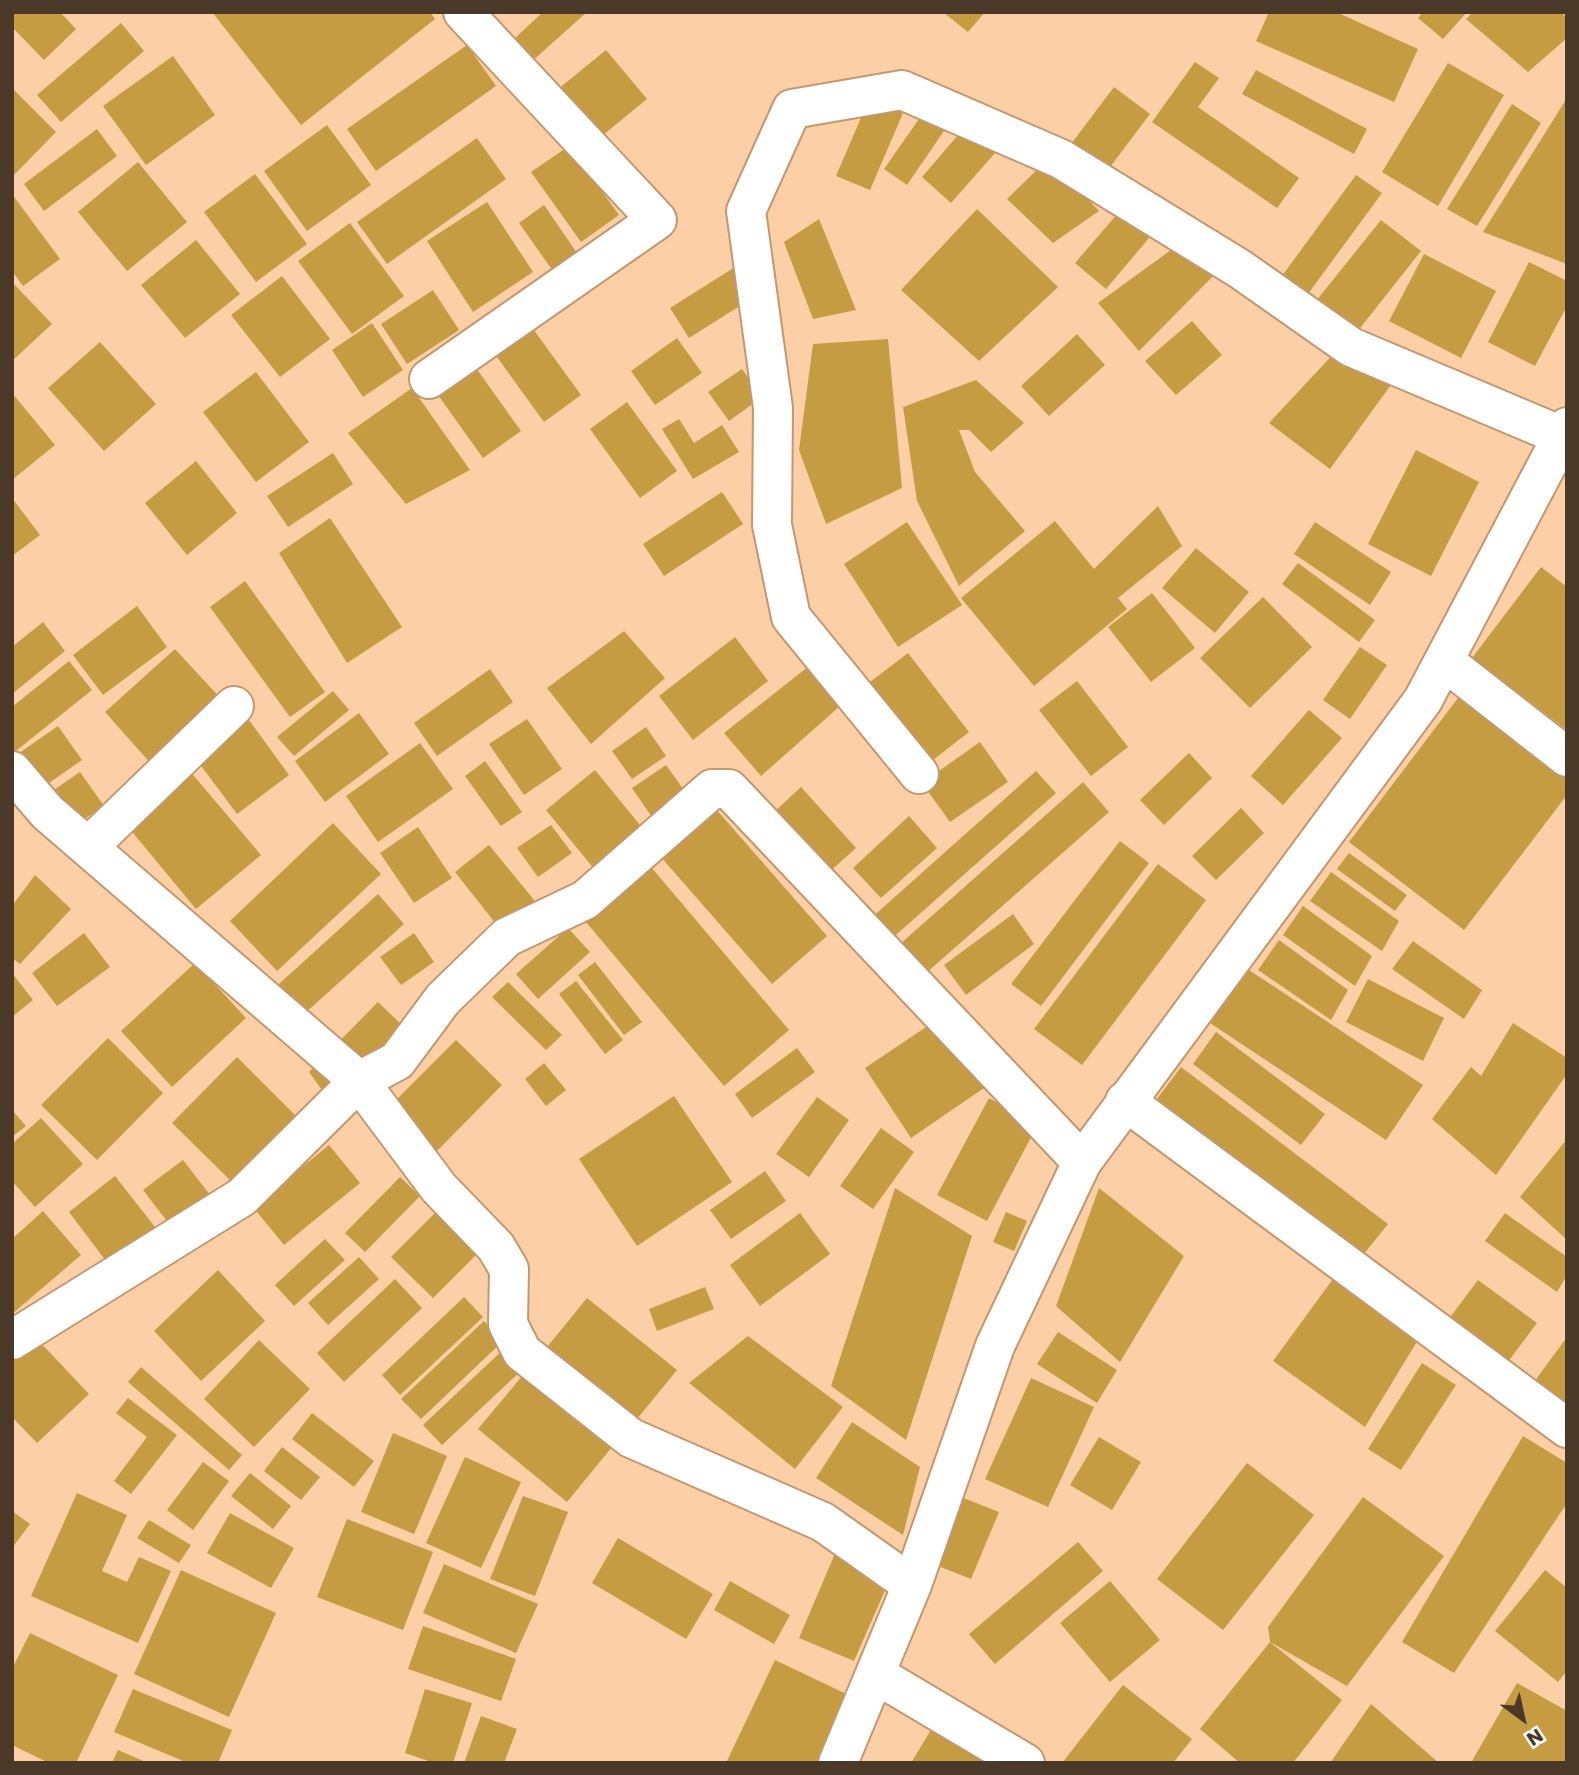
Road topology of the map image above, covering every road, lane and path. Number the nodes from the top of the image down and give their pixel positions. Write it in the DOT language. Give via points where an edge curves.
graph roads {
  1 [pos="463,12"];
  2 [pos="429,379"];
  3 [pos="1564,431"];
  4 [pos="1444,661"];
  5 [pos="234,706"];
  6 [pos="1567,757"];
  7 [pos="12,771"];
  8 [pos="919,774"];
  9 [pos="88,847"];
  10 [pos="359,1082"];
  11 [pos="1125,1101"];
  12 [pos="1082,1162"];
  13 [pos="12,1340"];
  14 [pos="1567,1428"];
  15 [pos="912,1585"];
  16 [pos="875,1674"];
  17 [pos="838,1763"];
  18 [pos="1024,1763"];
  1 -- 2 [label="street" via="657,220"];
  3 -- 4 [label="street"];
  3 -- 8 [label="street" via="1351,347 1240,269 1062,159 902,90 792,108 746,211 773,408 772,525 791,617"];
  4 -- 6 [label="street"];
  4 -- 11 [label="street" via="1423,700"];
  5 -- 9 [label="street"];
  7 -- 9 [label="street" via="47,811"];
  9 -- 10 [label="street"];
  10 -- 12 [label="street" via="397,1061 443,999 508,937 586,900 712,789 729,789"];
  10 -- 13 [label="street" via="243,1197"];
  10 -- 15 [label="street" via="439,1188 496,1247 509,1269 508,1324 522,1352 631,1438 823,1522"];
  11 -- 12 [label="street"];
  11 -- 14 [label="street"];
  12 -- 15 [label="street" via="995,1346"];
  15 -- 16 [label="street"];
  16 -- 17 [label="street"];
  16 -- 18 [label="street"];
}
